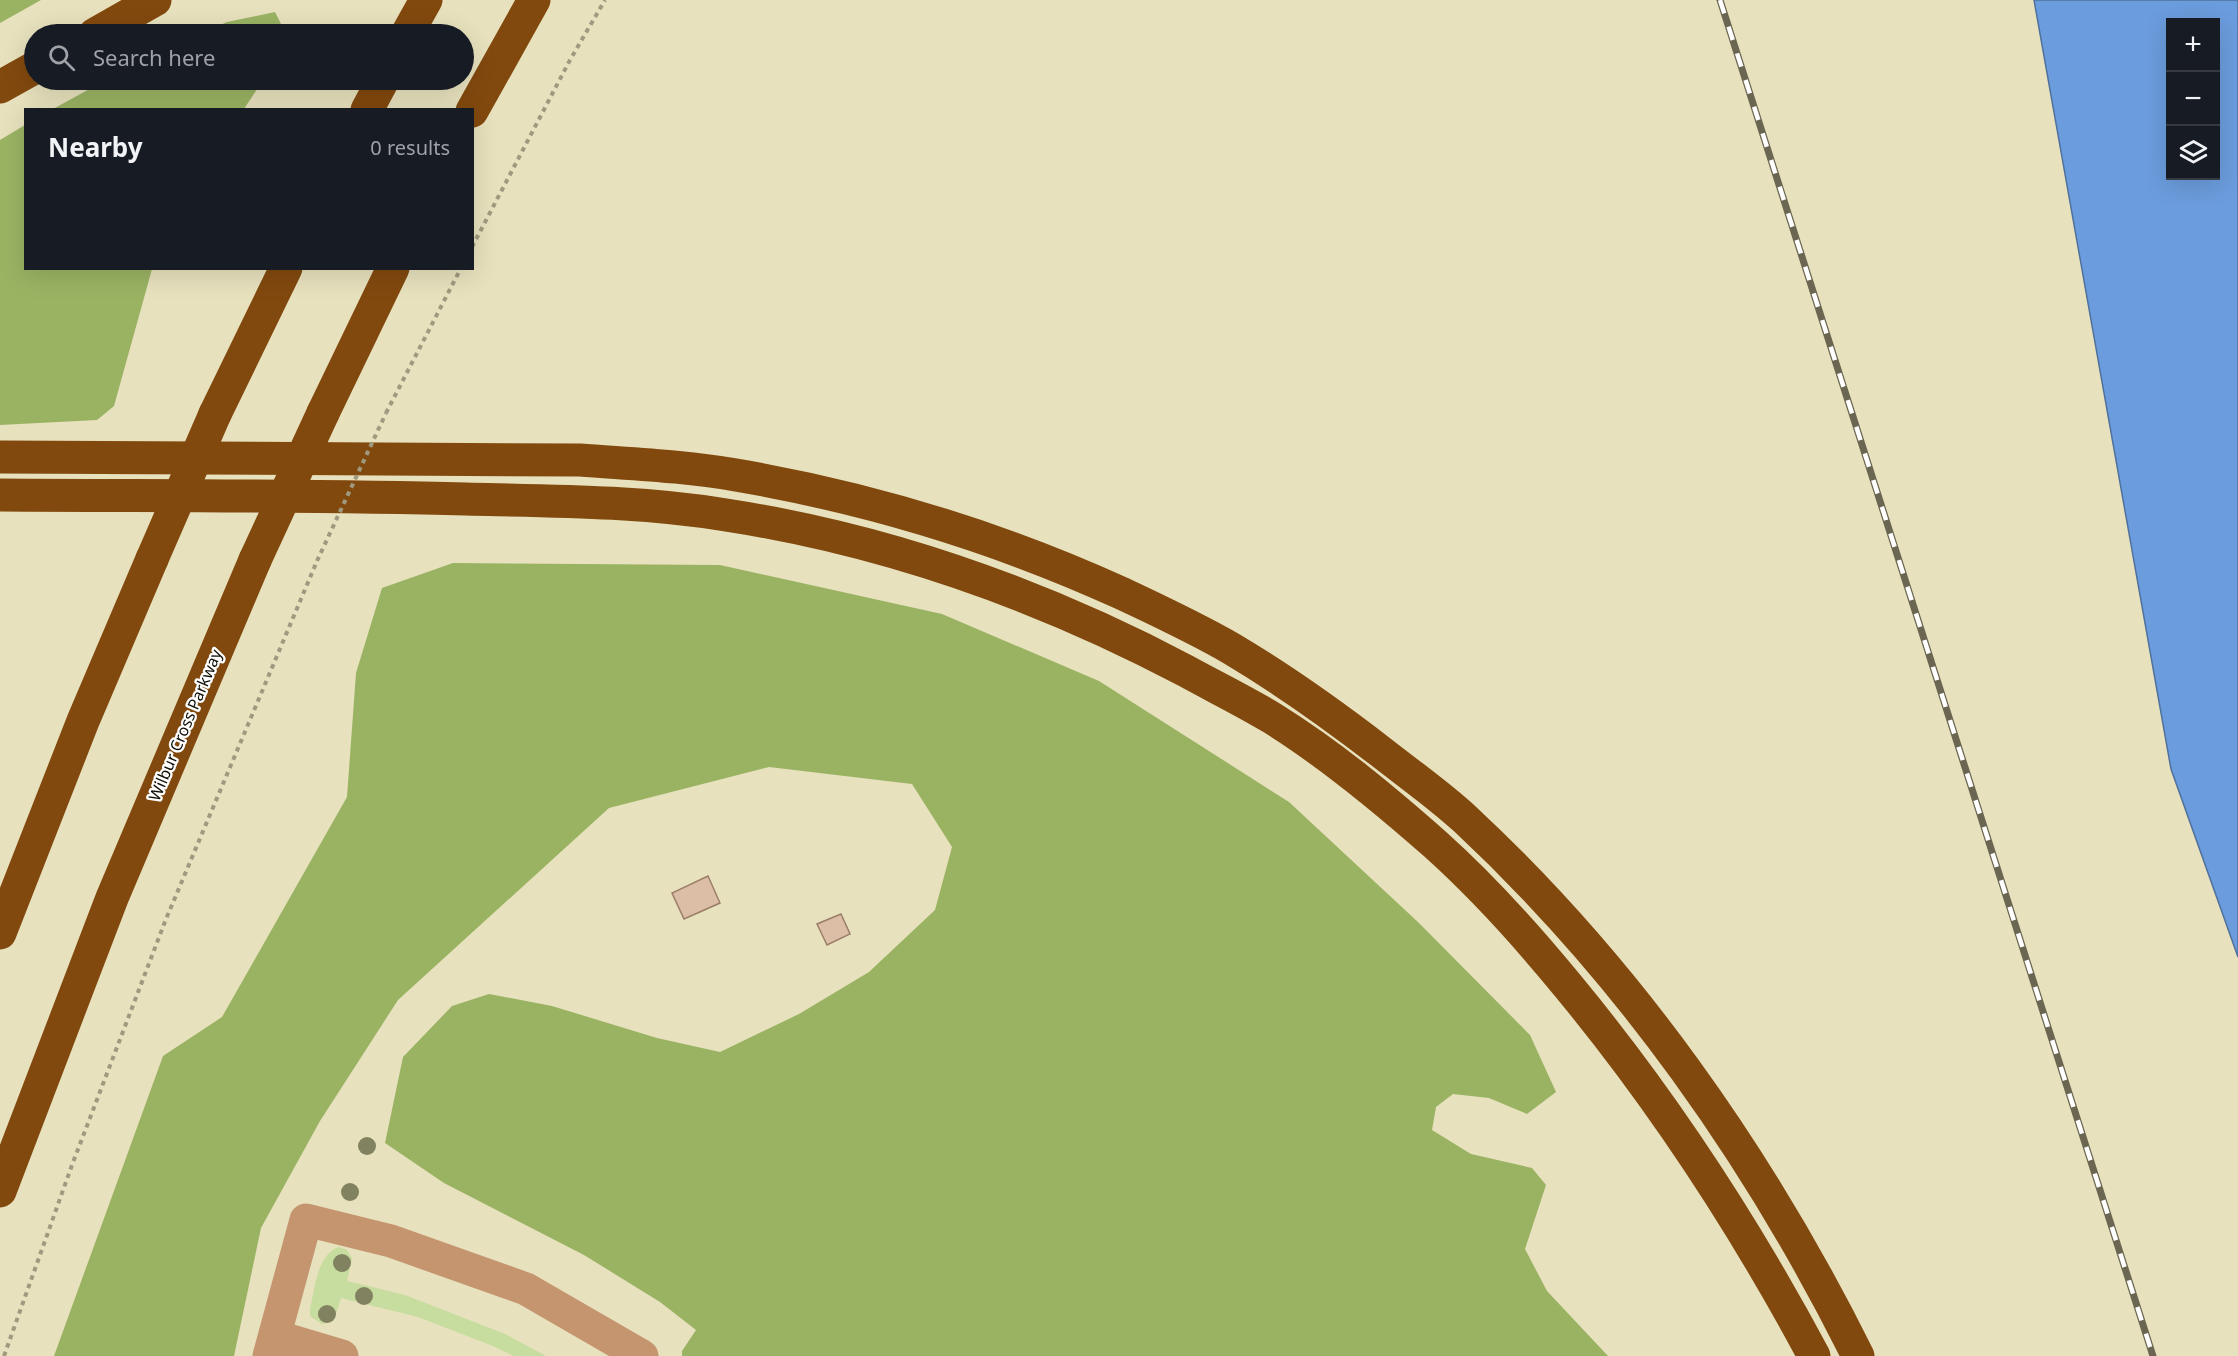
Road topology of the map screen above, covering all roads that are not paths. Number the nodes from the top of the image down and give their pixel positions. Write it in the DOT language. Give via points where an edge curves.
graph roads {
  1 [pos="155,0"];
  2 [pos="426,0"];
  3 [pos="534,0"];
  4 [pos="113,24"];
  5 [pos="413,24"];
  6 [pos="24,74"];
  7 [pos="0,87"];
  8 [pos="378,90"];
  9 [pos="368,108"];
  10 [pos="474,108"];
  11 [pos="285,270"];
  12 [pos="392,270"];
  13 [pos="0,458"];
  14 [pos="0,495"];
  15 [pos="0,933"];
  16 [pos="0,1191"];
  17 [pos="272,1346"];
  18 [pos="342,1356"];
  19 [pos="642,1356"];
  20 [pos="1814,1356"];
  21 [pos="1858,1356"];
  1 -- 4 [label="highway"];
  2 -- 5 [label="highway"];
  3 -- 10 [label="highway"];
  6 -- 7 [label="highway"];
  8 -- 9 [label="highway"];
  11 -- 15 [label="highway, bridge" via="215,414 152,559"];
  12 -- 16 [label="highway, Wilbur Cross Parkway, bridge" via="255,560 112,898"];
  13 -- 21 [label="highway" via="580,460 732,474 874,503 947,525 1018,549 1162,612 1293,687 1400,767 1463,817 1571,928 1626,992 1699,1089 1810,1265"];
  14 -- 20 [label="highway" via="579,501 726,515 864,543 934,564 1012,591 1143,649 1271,718 1328,757 1437,846 1489,897 1587,1008 1667,1114 1740,1226"];
  17 -- 18 [label="lane"];
  17 -- 19 [label="lane" via="306,1220 391,1241 526,1289"];
}
